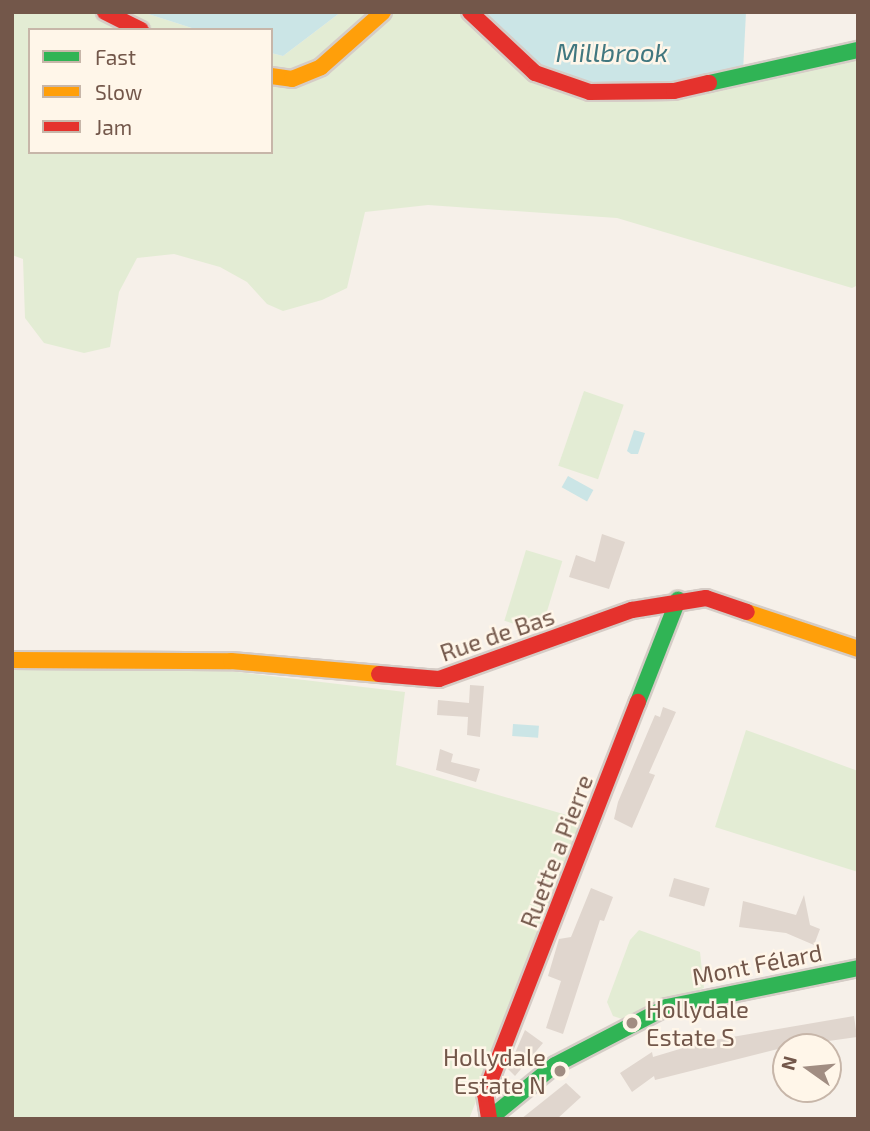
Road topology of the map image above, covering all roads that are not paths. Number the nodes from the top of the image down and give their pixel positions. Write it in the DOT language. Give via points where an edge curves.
graph roads {
  1 [pos="105,12"];
  2 [pos="383,12"];
  3 [pos="470,12"];
  4 [pos="137,28"];
  5 [pos="858,50"];
  6 [pos="273,76"];
  7 [pos="678,600"];
  8 [pos="858,649"];
  9 [pos="12,660"];
  10 [pos="858,968"];
  11 [pos="489,1119"];
  1 -- 4 [label="street"];
  2 -- 6 [label="street" via="321,67 292,79"];
  3 -- 5 [label="street" via="536,73 590,92 674,91"];
  7 -- 8 [label="street, Rue de Bas" via="706,598"];
  7 -- 9 [label="street, Rue de Bas" via="632,610 439,679 231,661"];
  7 -- 11 [label="street, Ruette a Pierre" via="485,1094"];
  10 -- 11 [label="street, Mont Félard" via="667,1007 555,1065"];
}
